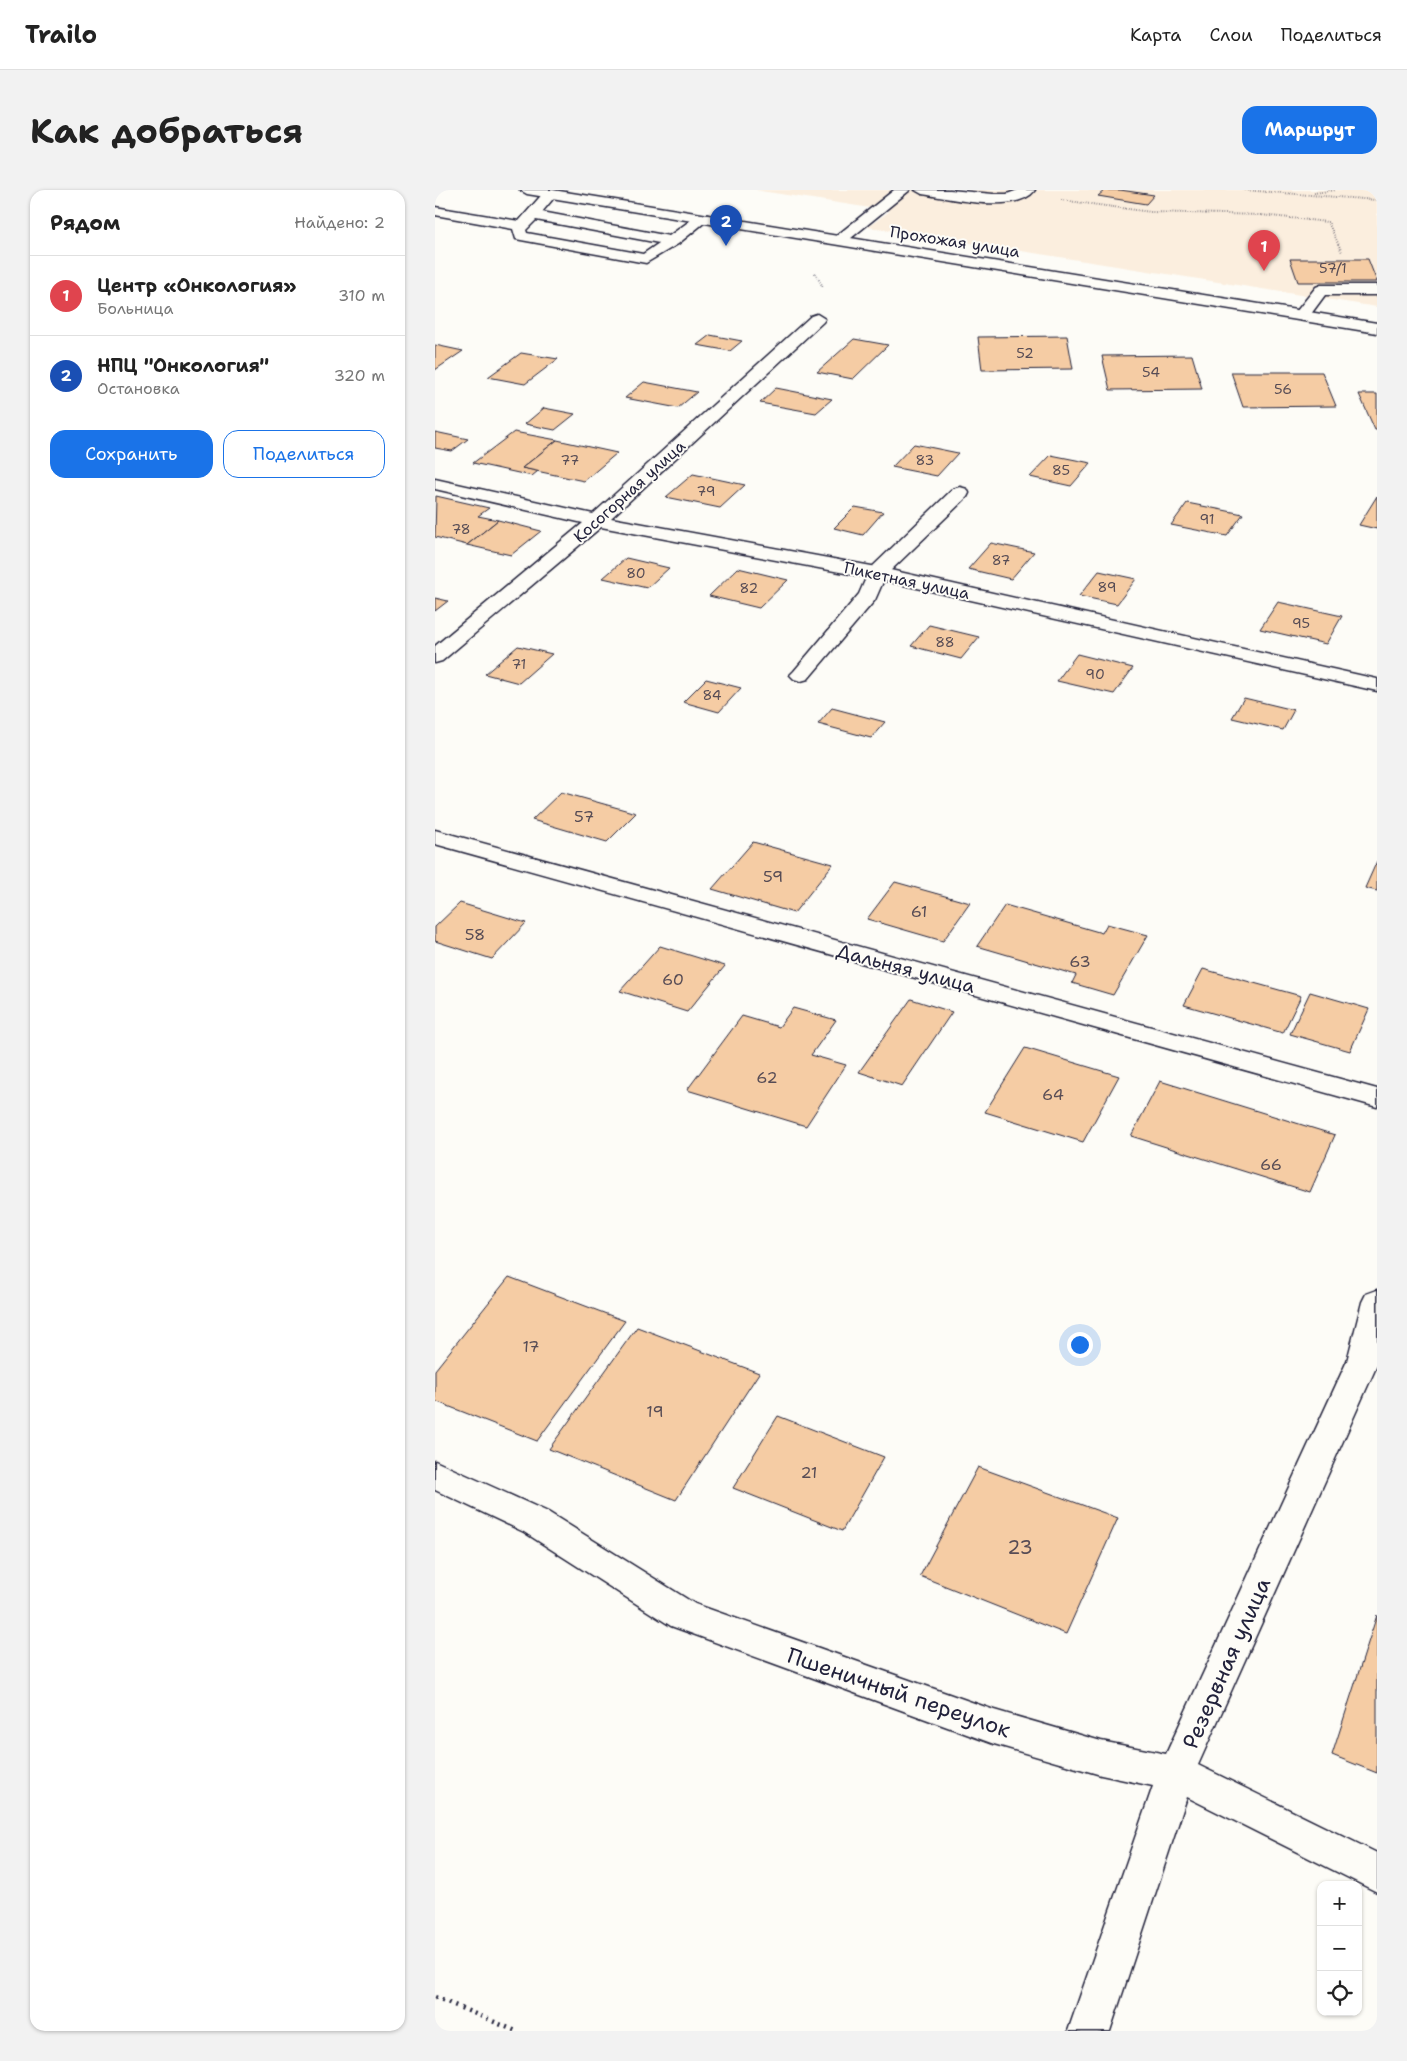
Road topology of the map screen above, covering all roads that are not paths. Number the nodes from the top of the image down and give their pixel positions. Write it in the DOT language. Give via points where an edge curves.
graph roads {
  1 [pos="527,190"];
  2 [pos="903,190"];
  3 [pos="922,190"];
  4 [pos="1026,192"];
  5 [pos="550,194"];
  6 [pos="435,210"];
  7 [pos="703,218"];
  8 [pos="528,221"];
  9 [pos="673,240"];
  10 [pos="840,240"];
  11 [pos="1377,290"];
  12 [pos="1302,315"];
  13 [pos="817,319"];
  14 [pos="1377,328"];
  15 [pos="435,484"];
  16 [pos="960,493"];
  17 [pos="597,521"];
  18 [pos="877,573"];
  19 [pos="435,656"];
  20 [pos="801,675"];
  21 [pos="1377,685"];
  22 [pos="435,838"];
  23 [pos="1377,1098"];
  24 [pos="1377,1302"];
  25 [pos="435,1475"];
  26 [pos="1176,1773"];
  27 [pos="1377,1873"];
  28 [pos="1089,2031"];
  1 -- 5 [label="street, Прохожая улица"];
  2 -- 10 [label="street"];
  3 -- 4 [label="street" via="1002,200"];
  5 -- 7 [label="street, Прохожая улица"];
  5 -- 8 [label="street"];
  6 -- 8 [label="street"];
  7 -- 9 [label="street"];
  7 -- 10 [label="street, Прохожая улица"];
  8 -- 9 [label="street"];
  8 -- 9 [label="street" via="519,230 521,236 646,259"];
  10 -- 12 [label="street, Прохожая улица"];
  11 -- 12 [label="street" via="1321,290"];
  12 -- 14 [label="street, Прохожая улица"];
  13 -- 17 [label="street, Косогорная улица"];
  15 -- 17 [label="street, Пикетная улица"];
  16 -- 18 [label="street"];
  17 -- 18 [label="street, Пикетная улица"];
  17 -- 19 [label="street, Косогорная улица"];
  18 -- 20 [label="street" via="867,596"];
  18 -- 21 [label="street, Пикетная улица"];
  22 -- 23 [label="street, Дальняя улица"];
  24 -- 26 [label="street, Резервная улица" via="1363,1361"];
  25 -- 26 [label="street, Пшеничный переулок" via="536,1522 683,1615 994,1727 1101,1758"];
  26 -- 27 [label="street, Пшеничный переулок"];
  26 -- 28 [label="street, Резервная улица"];
}
